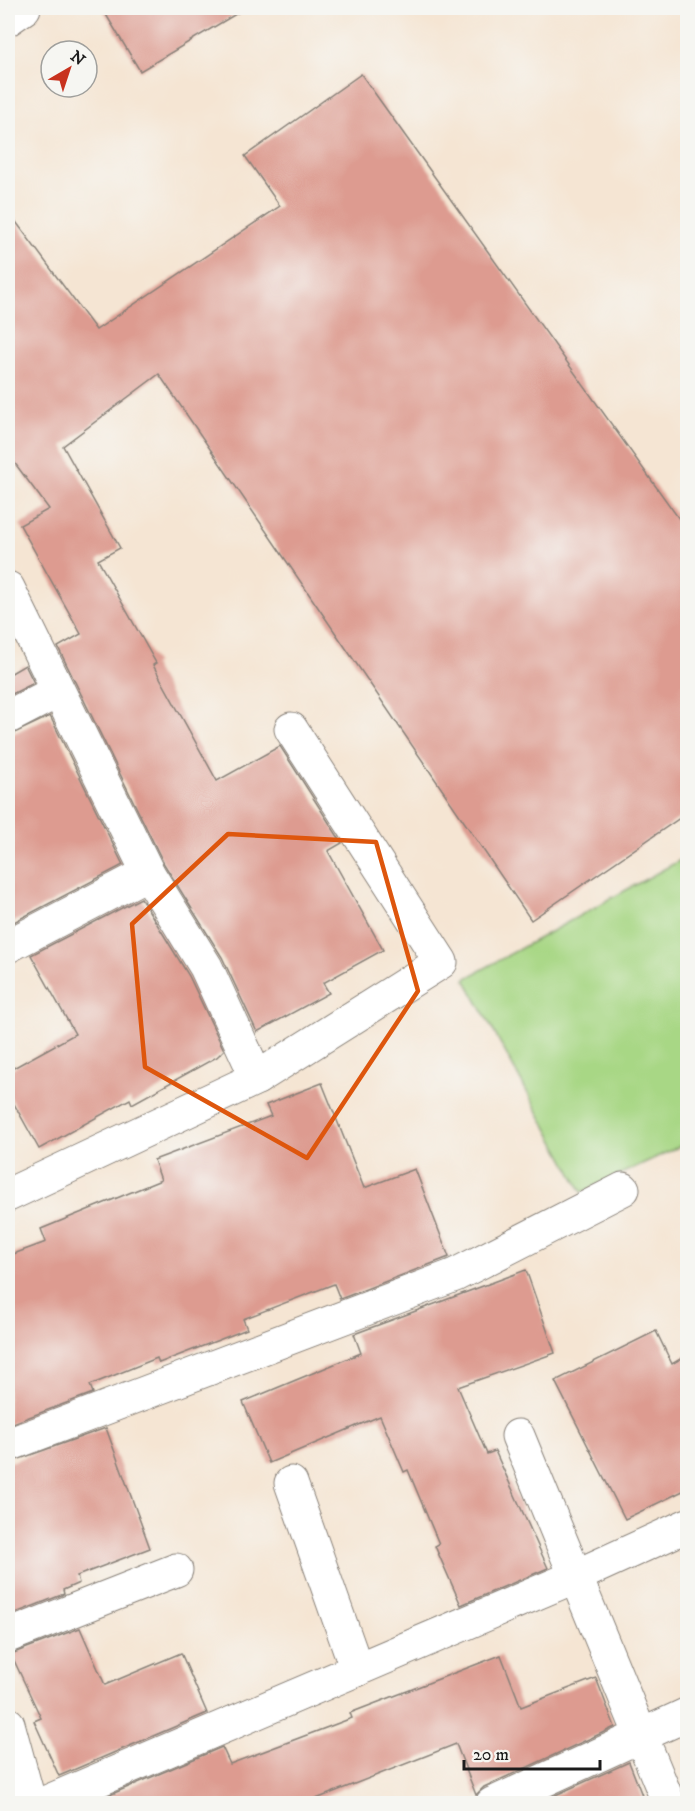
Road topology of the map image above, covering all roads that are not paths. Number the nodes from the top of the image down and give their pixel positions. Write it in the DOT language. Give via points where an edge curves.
graph roads {
  1 [pos="24,8"];
  2 [pos="8,20"];
  3 [pos="8,588"];
  4 [pos="58,691"];
  5 [pos="8,717"];
  6 [pos="291,729"];
  7 [pos="148,873"];
  8 [pos="8,945"];
  9 [pos="257,1078"];
  10 [pos="623,1189"];
  11 [pos="8,1195"];
  12 [pos="518,1436"];
  13 [pos="8,1445"];
  14 [pos="291,1483"];
  15 [pos="687,1525"];
  16 [pos="176,1570"];
  17 [pos="574,1577"];
  18 [pos="8,1636"];
  19 [pos="357,1670"];
  20 [pos="687,1714"];
  21 [pos="8,1724"];
  22 [pos="640,1737"];
  23 [pos="30,1803"];
  24 [pos="42,1803"];
  25 [pos="492,1803"];
  26 [pos="669,1803"];
  1 -- 2 [label="street"];
  3 -- 4 [label="street"];
  4 -- 5 [label="street"];
  4 -- 7 [label="street"];
  6 -- 9 [label="street" via="441,962"];
  7 -- 8 [label="street"];
  7 -- 9 [label="street" via="206,967"];
  9 -- 11 [label="street"];
  10 -- 13 [label="street" via="455,1275"];
  12 -- 17 [label="street"];
  14 -- 19 [label="street"];
  15 -- 17 [label="street"];
  16 -- 18 [label="street"];
  17 -- 19 [label="street"];
  17 -- 22 [label="street"];
  19 -- 24 [label="street"];
  20 -- 22 [label="street"];
  21 -- 23 [label="street"];
  22 -- 25 [label="street"];
  22 -- 26 [label="street"];
}
